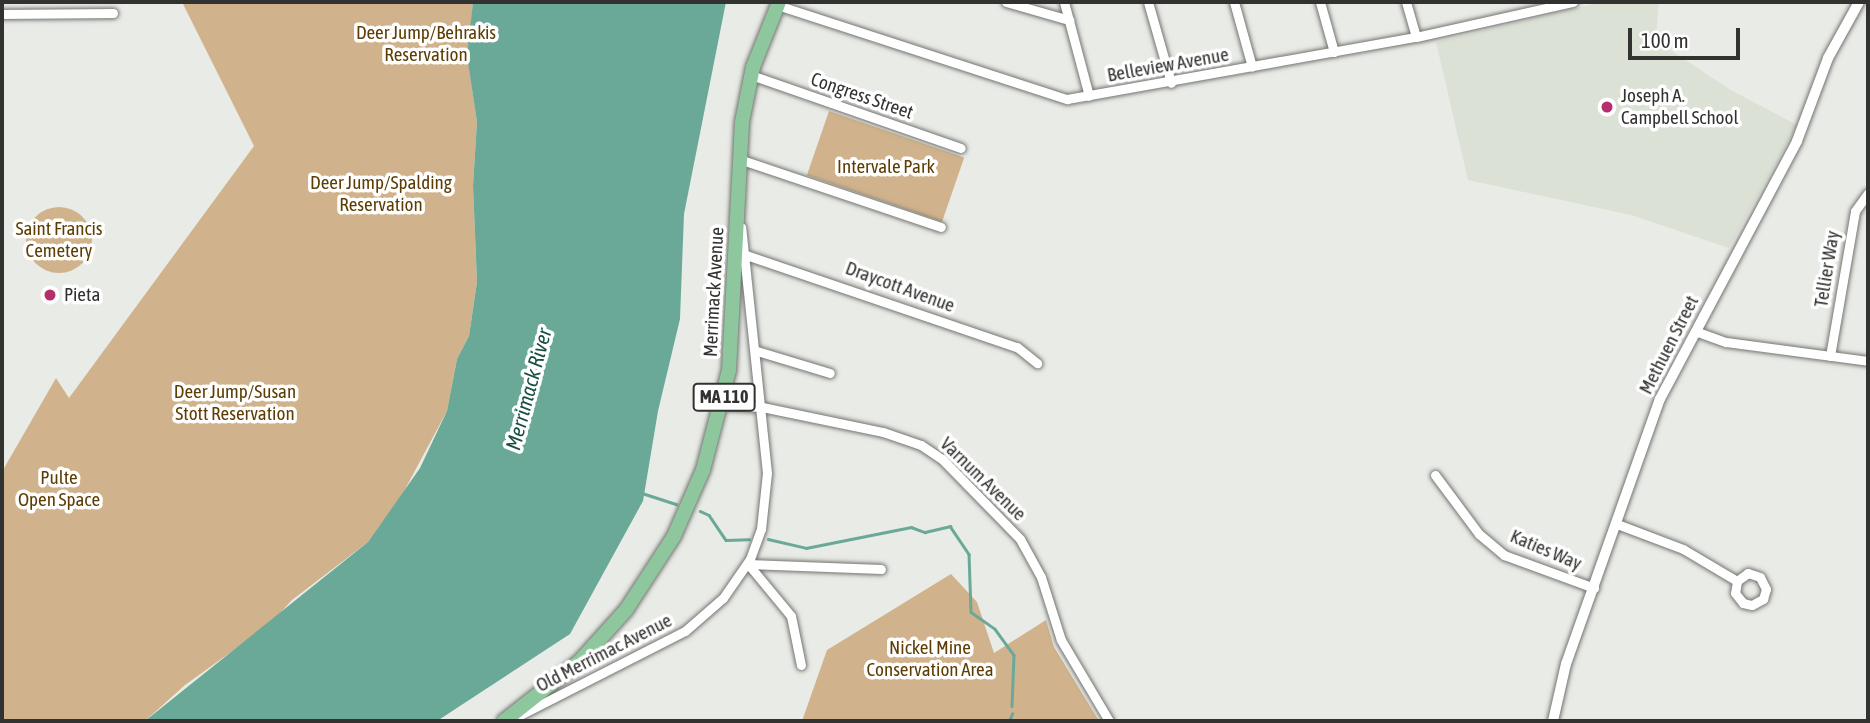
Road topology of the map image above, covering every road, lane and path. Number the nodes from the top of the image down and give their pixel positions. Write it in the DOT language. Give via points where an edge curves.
graph roads {
  1 [pos="1006,2"];
  2 [pos="1064,2"];
  3 [pos="1148,2"];
  4 [pos="1234,2"];
  5 [pos="1320,2"];
  6 [pos="1406,2"];
  7 [pos="1573,2"];
  8 [pos="1846,2"];
  9 [pos="778,3"];
  10 [pos="1859,3"];
  11 [pos="113,13"];
  12 [pos="2,14"];
  13 [pos="1069,20"];
  14 [pos="1416,37"];
  15 [pos="1334,52"];
  16 [pos="1252,67"];
  17 [pos="751,75"];
  18 [pos="1171,83"];
  19 [pos="1089,96"];
  20 [pos="961,148"];
  21 [pos="739,159"];
  22 [pos="1868,193"];
  23 [pos="737,208"];
  24 [pos="941,227"];
  25 [pos="746,255"];
  26 [pos="1695,331"];
  27 [pos="757,351"];
  28 [pos="1830,356"];
  29 [pos="1868,361"];
  30 [pos="1037,363"];
  31 [pos="830,373"];
  32 [pos="722,405"];
  33 [pos="762,407"];
  34 [pos="1435,475"];
  35 [pos="1617,524"];
  36 [pos="748,564"];
  37 [pos="881,569"];
  38 [pos="1737,581"];
  39 [pos="1594,588"];
  40 [pos="801,665"];
  41 [pos="506,721"];
  42 [pos="1109,721"];
  43 [pos="1553,721"];
  1 -- 13 [label="street"];
  2 -- 13 [label="street"];
  3 -- 18 [label="street"];
  4 -- 16 [label="street"];
  5 -- 15 [label="street"];
  6 -- 14 [label="street"];
  7 -- 14 [label="street, Belleview Avenue"];
  8 -- 10 [label="street"];
  9 -- 17 [label="main road, Merrimack Avenue / MA 110"];
  9 -- 19 [label="street, Belleview Avenue" via="1050,95"];
  10 -- 26 [label="street, Methuen Street" via="1828,58 1797,141"];
  11 -- 12 [label="street"];
  13 -- 19 [label="street"];
  14 -- 15 [label="street, Belleview Avenue"];
  15 -- 16 [label="street, Belleview Avenue"];
  16 -- 18 [label="street, Belleview Avenue"];
  17 -- 20 [label="street, Congress Street"];
  17 -- 21 [label="main road, Merrimack Avenue / MA 110"];
  18 -- 19 [label="street, Belleview Avenue"];
  21 -- 23 [label="main road, Merrimack Avenue / MA 110"];
  21 -- 24 [label="street"];
  22 -- 28 [label="street, Tellier Way" via="1855,211"];
  23 -- 25 [label="street, Old Merrimac Avenue"];
  23 -- 32 [label="main road, Merrimack Avenue / MA 110" via="734,318"];
  25 -- 27 [label="street, Old Merrimac Avenue"];
  25 -- 30 [label="street, Draycott Avenue" via="1017,346"];
  26 -- 28 [label="street" via="1726,342"];
  26 -- 35 [label="street, Methuen Street" via="1660,399"];
  27 -- 31 [label="street"];
  27 -- 33 [label="street, Old Merrimac Avenue"];
  28 -- 29 [label="street"];
  32 -- 33 [label="street, Varnum Avenue"];
  32 -- 41 [label="main road, Merrimack Avenue / MA 110" via="687,509 643,587 580,662"];
  33 -- 36 [label="street, Old Merrimac Avenue" via="766,503"];
  33 -- 42 [label="street, Varnum Avenue" via="883,432 921,445 943,459 1024,546 1041,577 1061,640"];
  34 -- 39 [label="street, Katies Way" via="1479,534 1504,555"];
  35 -- 38 [label="street" via="1683,549"];
  35 -- 39 [label="street, Methuen Street"];
  36 -- 37 [label="street"];
  36 -- 40 [label="street" via="791,615"];
  36 -- 41 [label="street, Old Merrimac Avenue" via="723,598 685,631"];
  39 -- 43 [label="street, Methuen Street" via="1557,693"];
}
